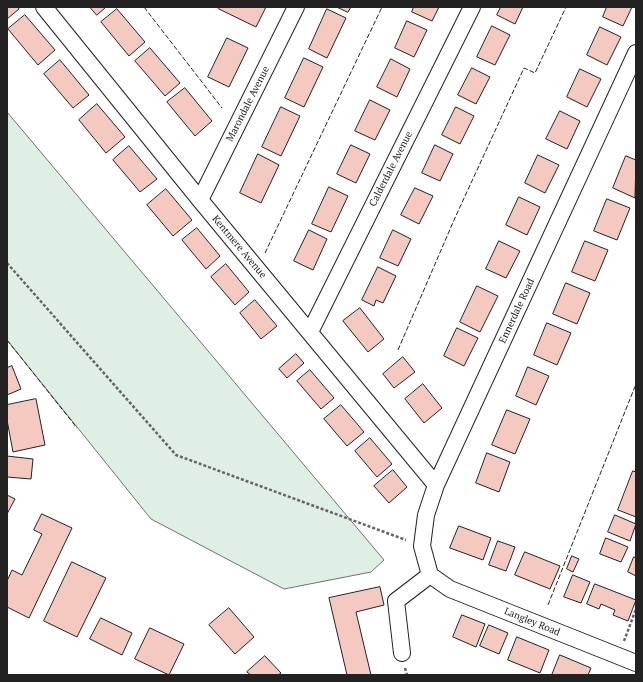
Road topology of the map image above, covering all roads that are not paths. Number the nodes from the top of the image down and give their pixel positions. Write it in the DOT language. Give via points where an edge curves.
graph roads {
  1 [pos="44,7"];
  2 [pos="296,7"];
  3 [pos="472,7"];
  4 [pos="634,63"];
  5 [pos="200,200"];
  6 [pos="310,332"];
  7 [pos="436,485"];
  8 [pos="430,575"];
  9 [pos="402,653"];
  10 [pos="636,663"];
  1 -- 5 [label="street, Kentmere Avenue"];
  2 -- 5 [label="street, Marondale Avenue"];
  3 -- 6 [label="street, Calderdale Avenue"];
  4 -- 7 [label="street, Ennerdale Road"];
  5 -- 6 [label="street, Kentmere Avenue"];
  6 -- 7 [label="street, Kentmere Avenue"];
  7 -- 8 [label="street, Ennerdale Road" via="426,515 422,546"];
  8 -- 9 [label="street" via="396,601"];
  8 -- 10 [label="street, Langley Road" via="450,589"];
}
